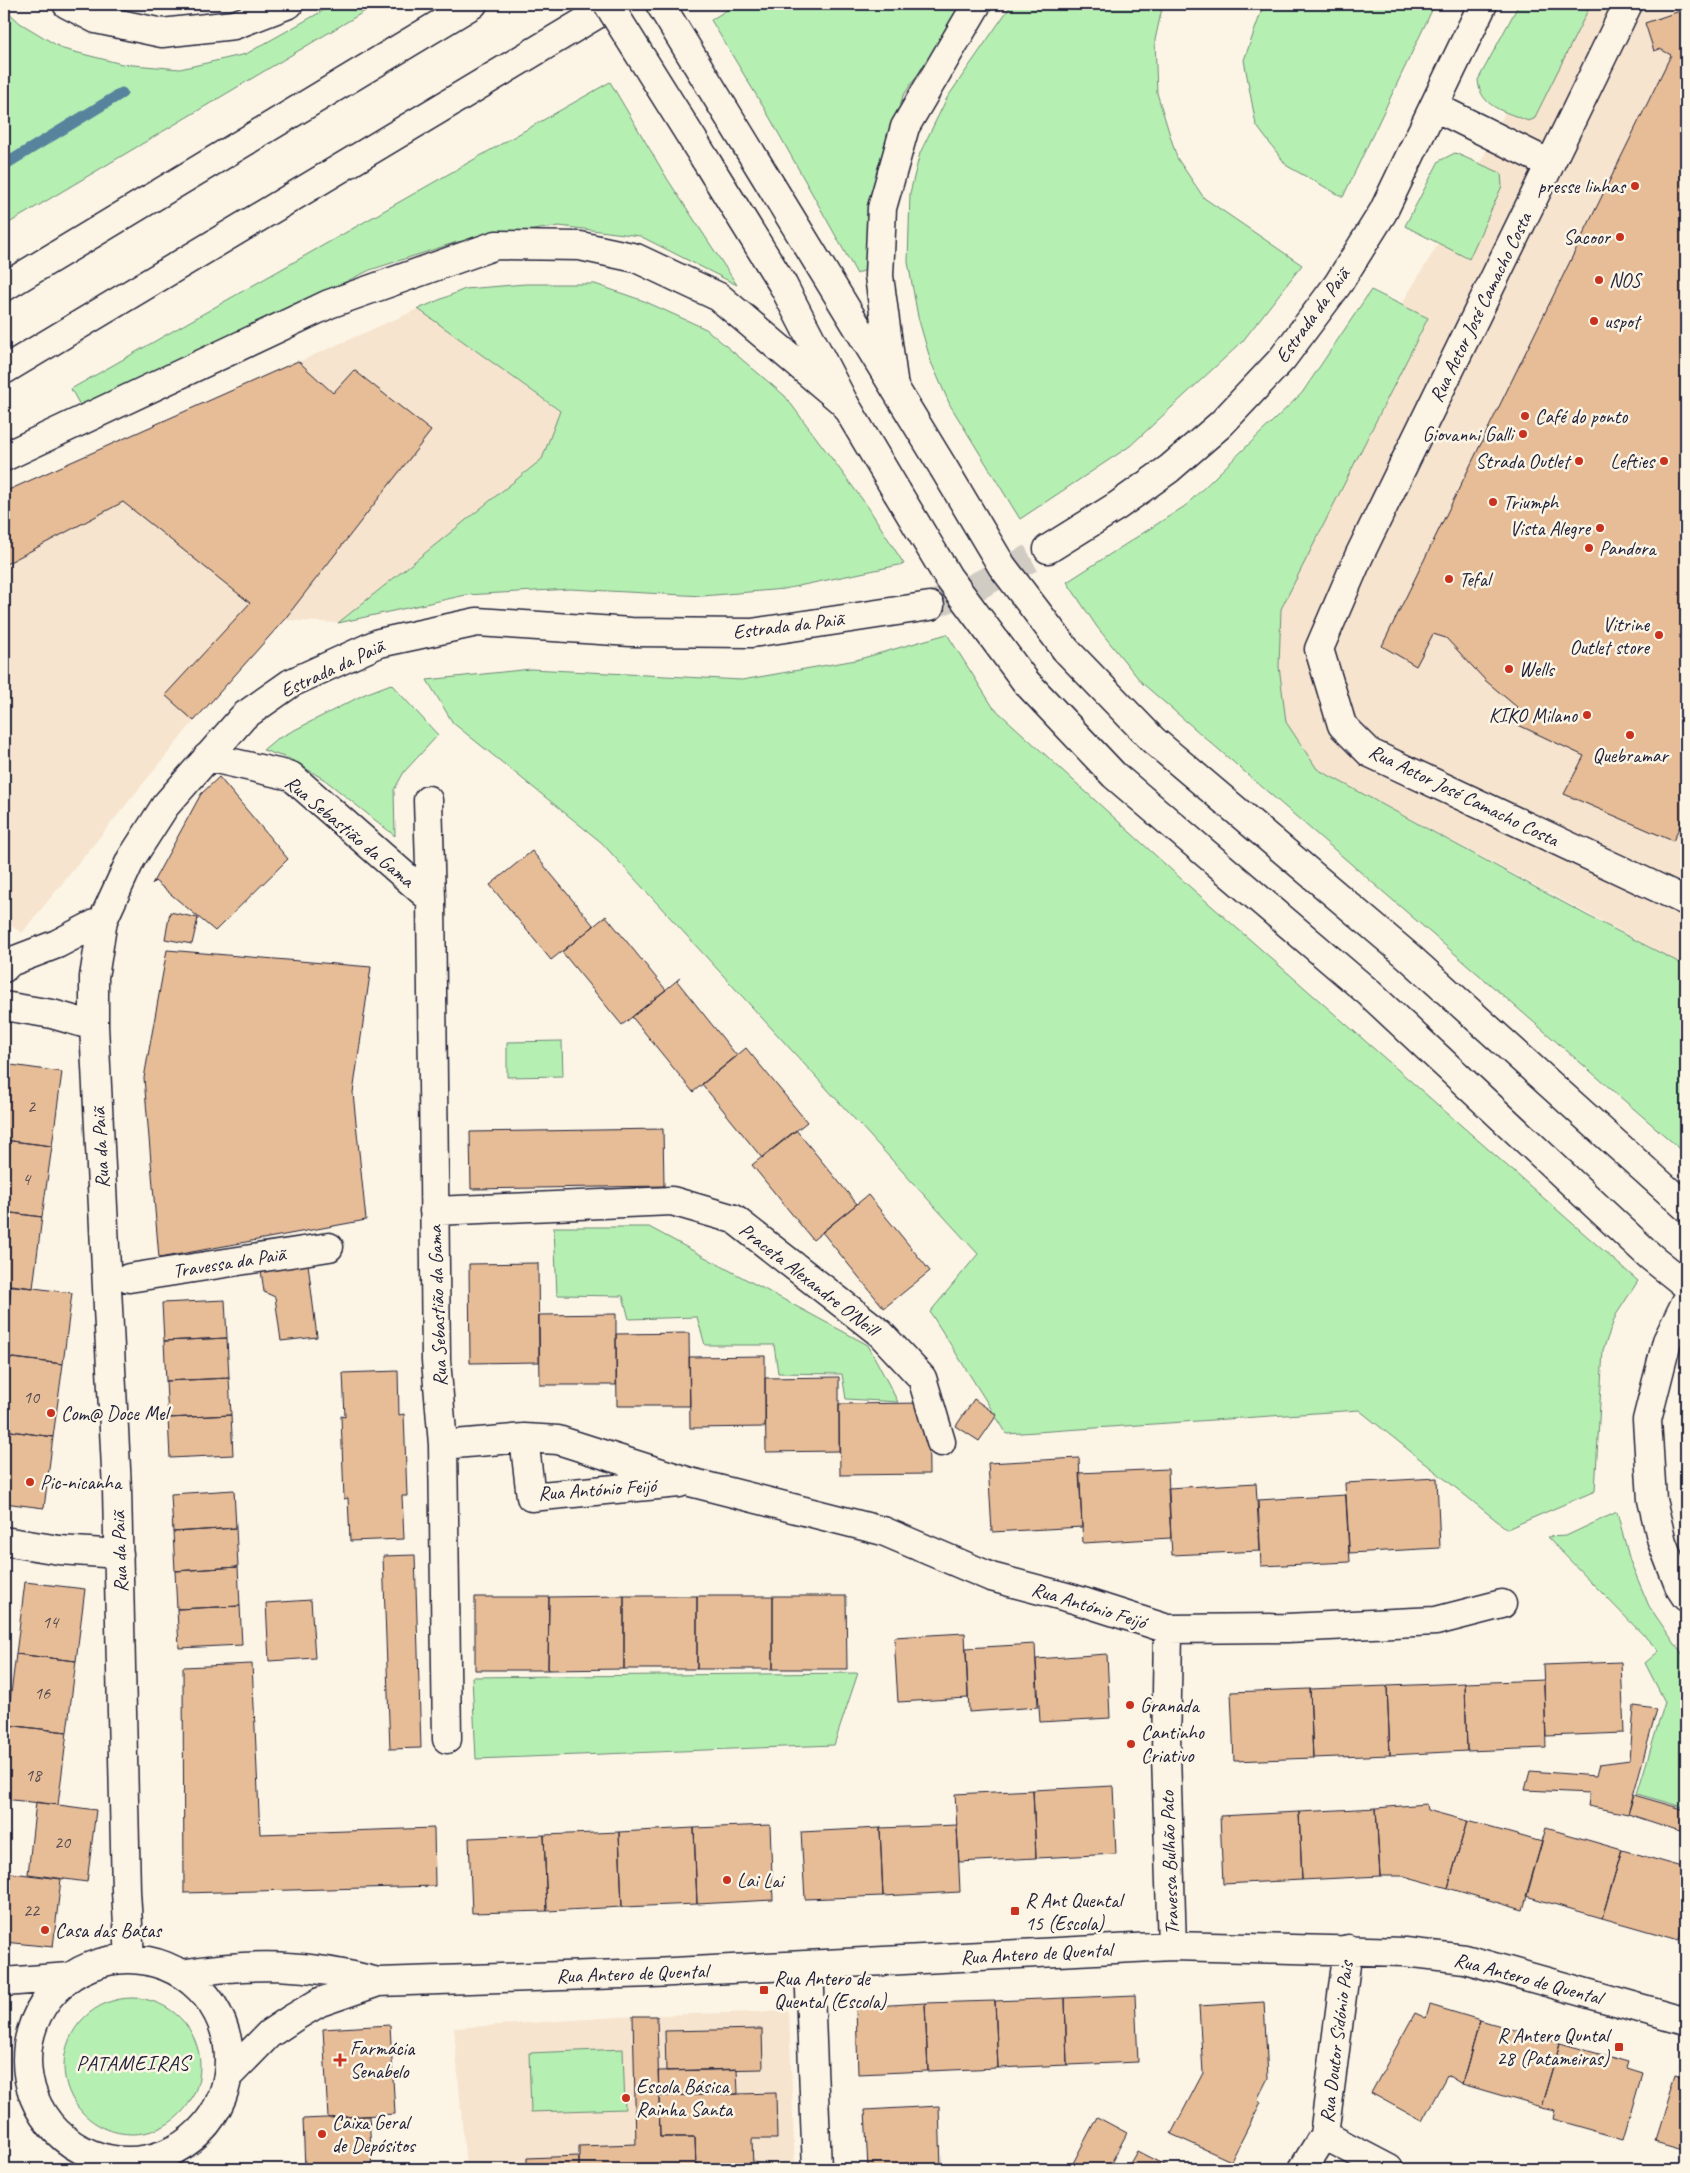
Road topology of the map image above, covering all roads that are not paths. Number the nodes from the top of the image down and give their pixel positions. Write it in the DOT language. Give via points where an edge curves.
graph roads {
  1 [pos="67,4"];
  2 [pos="289,4"];
  3 [pos="473,4"];
  4 [pos="608,4"];
  5 [pos="614,4"];
  6 [pos="660,4"];
  7 [pos="977,4"];
  8 [pos="1483,4"];
  9 [pos="1628,4"];
  10 [pos="1434,107"];
  11 [pos="1550,164"];
  12 [pos="4,286"];
  13 [pos="4,370"];
  14 [pos="894,391"];
  15 [pos="844,403"];
  16 [pos="4,458"];
  17 [pos="1048,549"];
  18 [pos="930,606"];
  19 [pos="207,757"];
  20 [pos="428,800"];
  21 [pos="431,899"];
  22 [pos="1686,901"];
  23 [pos="103,920"];
  24 [pos="4,968"];
  25 [pos="4,1006"];
  26 [pos="94,1026"];
  27 [pos="1683,1204"];
  28 [pos="434,1211"];
  29 [pos="329,1247"];
  30 [pos="128,1278"];
  31 [pos="1686,1285"];
  32 [pos="1686,1302"];
  33 [pos="524,1438"];
  34 [pos="942,1442"];
  35 [pos="443,1445"];
  36 [pos="690,1482"];
  37 [pos="4,1541"];
  38 [pos="119,1554"];
  39 [pos="1686,1597"];
  40 [pos="1502,1604"];
  41 [pos="1168,1629"];
  42 [pos="446,1726"];
  43 [pos="1172,1946"];
  44 [pos="1348,1949"];
  45 [pos="130,1958"];
  46 [pos="809,1964"];
  47 [pos="181,1974"];
  48 [pos="68,1977"];
  49 [pos="4,1982"];
  50 [pos="378,1982"];
  51 [pos="1686,2021"];
  52 [pos="4,2065"];
  53 [pos="228,2076"];
  54 [pos="28,2081"];
  55 [pos="1324,2135"];
  56 [pos="154,2163"];
  57 [pos="818,2169"];
  58 [pos="1303,2169"];
  59 [pos="1389,2169"];
  1 -- 2 [label="main road" via="96,19 162,33 234,26"];
  3 -- 12 [label="main road"];
  4 -- 15 [label="main road, bridge" via="782,285"];
  5 -- 13 [label="main road"];
  6 -- 14 [label="main road"];
  7 -- 14 [label="main road" via="905,127 882,208 879,276"];
  8 -- 10 [label="main road, Estrada da Paiã"];
  9 -- 11 [label="main road, Rua Actor José Camacho Costa"];
  10 -- 11 [label="main road"];
  10 -- 17 [label="main road, Estrada da Paiã" via="1383,212 1338,284 1282,358 1221,424 1169,469"];
  11 -- 22 [label="main road, Rua Actor José Camacho Costa" via="1359,556 1319,649 1342,725 1370,753"];
  14 -- 27 [label="main road, bridge" via="1002,566 1066,650 1153,740 1408,956"];
  15 -- 16 [label="main road" via="719,297 636,258 580,246 496,245 329,304"];
  15 -- 31 [label="main road, bridge" via="948,577 1026,682 1114,775 1368,992 1651,1257"];
  18 -- 19 [label="main road, Estrada da Paiã" via="752,633 631,632 477,622 379,643 292,683 244,716"];
  19 -- 21 [label="main road, Rua Sebastião da Gama" via="291,776"];
  19 -- 23 [label="main road, Estrada da Paiã" via="165,806 131,859"];
  20 -- 21 [label="main road, Rua Sebastião da Gama"];
  21 -- 28 [label="main road, Rua Sebastião da Gama"];
  23 -- 24 [label="main road" via="57,944 10,962"];
  23 -- 26 [label="main road, Estrada da Paiã" via="94,978"];
  25 -- 26 [label="main road" via="52,1014"];
  26 -- 38 [label="main road, Rua da Paiã"];
  28 -- 34 [label="main road, Praceta Alexandre O'Neill" via="672,1201 734,1220 880,1334 922,1378"];
  28 -- 35 [label="main road, Rua Sebastião da Gama" via="436,1360"];
  29 -- 30 [label="main road, Travessa da Paiã"];
  32 -- 39 [label="main road" via="1667,1341 1647,1420 1652,1500 1662,1542"];
  33 -- 35 [label="main road, Rua António Feijó"];
  33 -- 36 [label="main road, Rua António Feijó" via="558,1440"];
  33 -- 36 [label="main road, Rua António Feijó" via="531,1497"];
  35 -- 42 [label="main road, Rua Sebastião da Gama"];
  36 -- 41 [label="main road, Rua António Feijó" via="883,1530 991,1577"];
  37 -- 38 [label="main road" via="59,1550"];
  38 -- 45 [label="main road, Rua da Paiã"];
  40 -- 41 [label="main road, Rua António Feijó" via="1436,1621 1287,1628"];
  41 -- 43 [label="main road, Travessa Bulhão Pato" via="1166,1755"];
  43 -- 44 [label="main road, Rua Antero de Quental"];
  43 -- 46 [label="main road, Rua Antero de Quental"];
  44 -- 51 [label="main road, Rua Antero de Quental" via="1465,1959"];
  44 -- 55 [label="main road, Rua Doutor Sidónio Pais"];
  45 -- 47 [label="main road" via="164,1965"];
  45 -- 48 [label="main road" via="108,1960"];
  46 -- 50 [label="main road, Rua Antero de Quental"];
  46 -- 57 [label="main road"];
  47 -- 50 [label="main road, Rua Antero de Quental" via="247,1965 280,1965 322,1969"];
  47 -- 53 [label="main road" via="204,1993 221,2018 229,2046"];
  48 -- 49 [label="main road"];
  48 -- 54 [label="main road" via="47,1997 33,2023 26,2052"];
  50 -- 53 [label="main road, Rua Antero de Quental" via="320,2002 293,2018 269,2034"];
  52 -- 54 [label="main road"];
  53 -- 56 [label="main road" via="220,2104 204,2127 182,2146"];
  54 -- 56 [label="main road" via="40,2112 61,2138 90,2154"];
  55 -- 58 [label="main road, Rua Doutor Sidónio Pais"];
  55 -- 59 [label="main road, Rua Doutor Sidónio Pais"];
}
